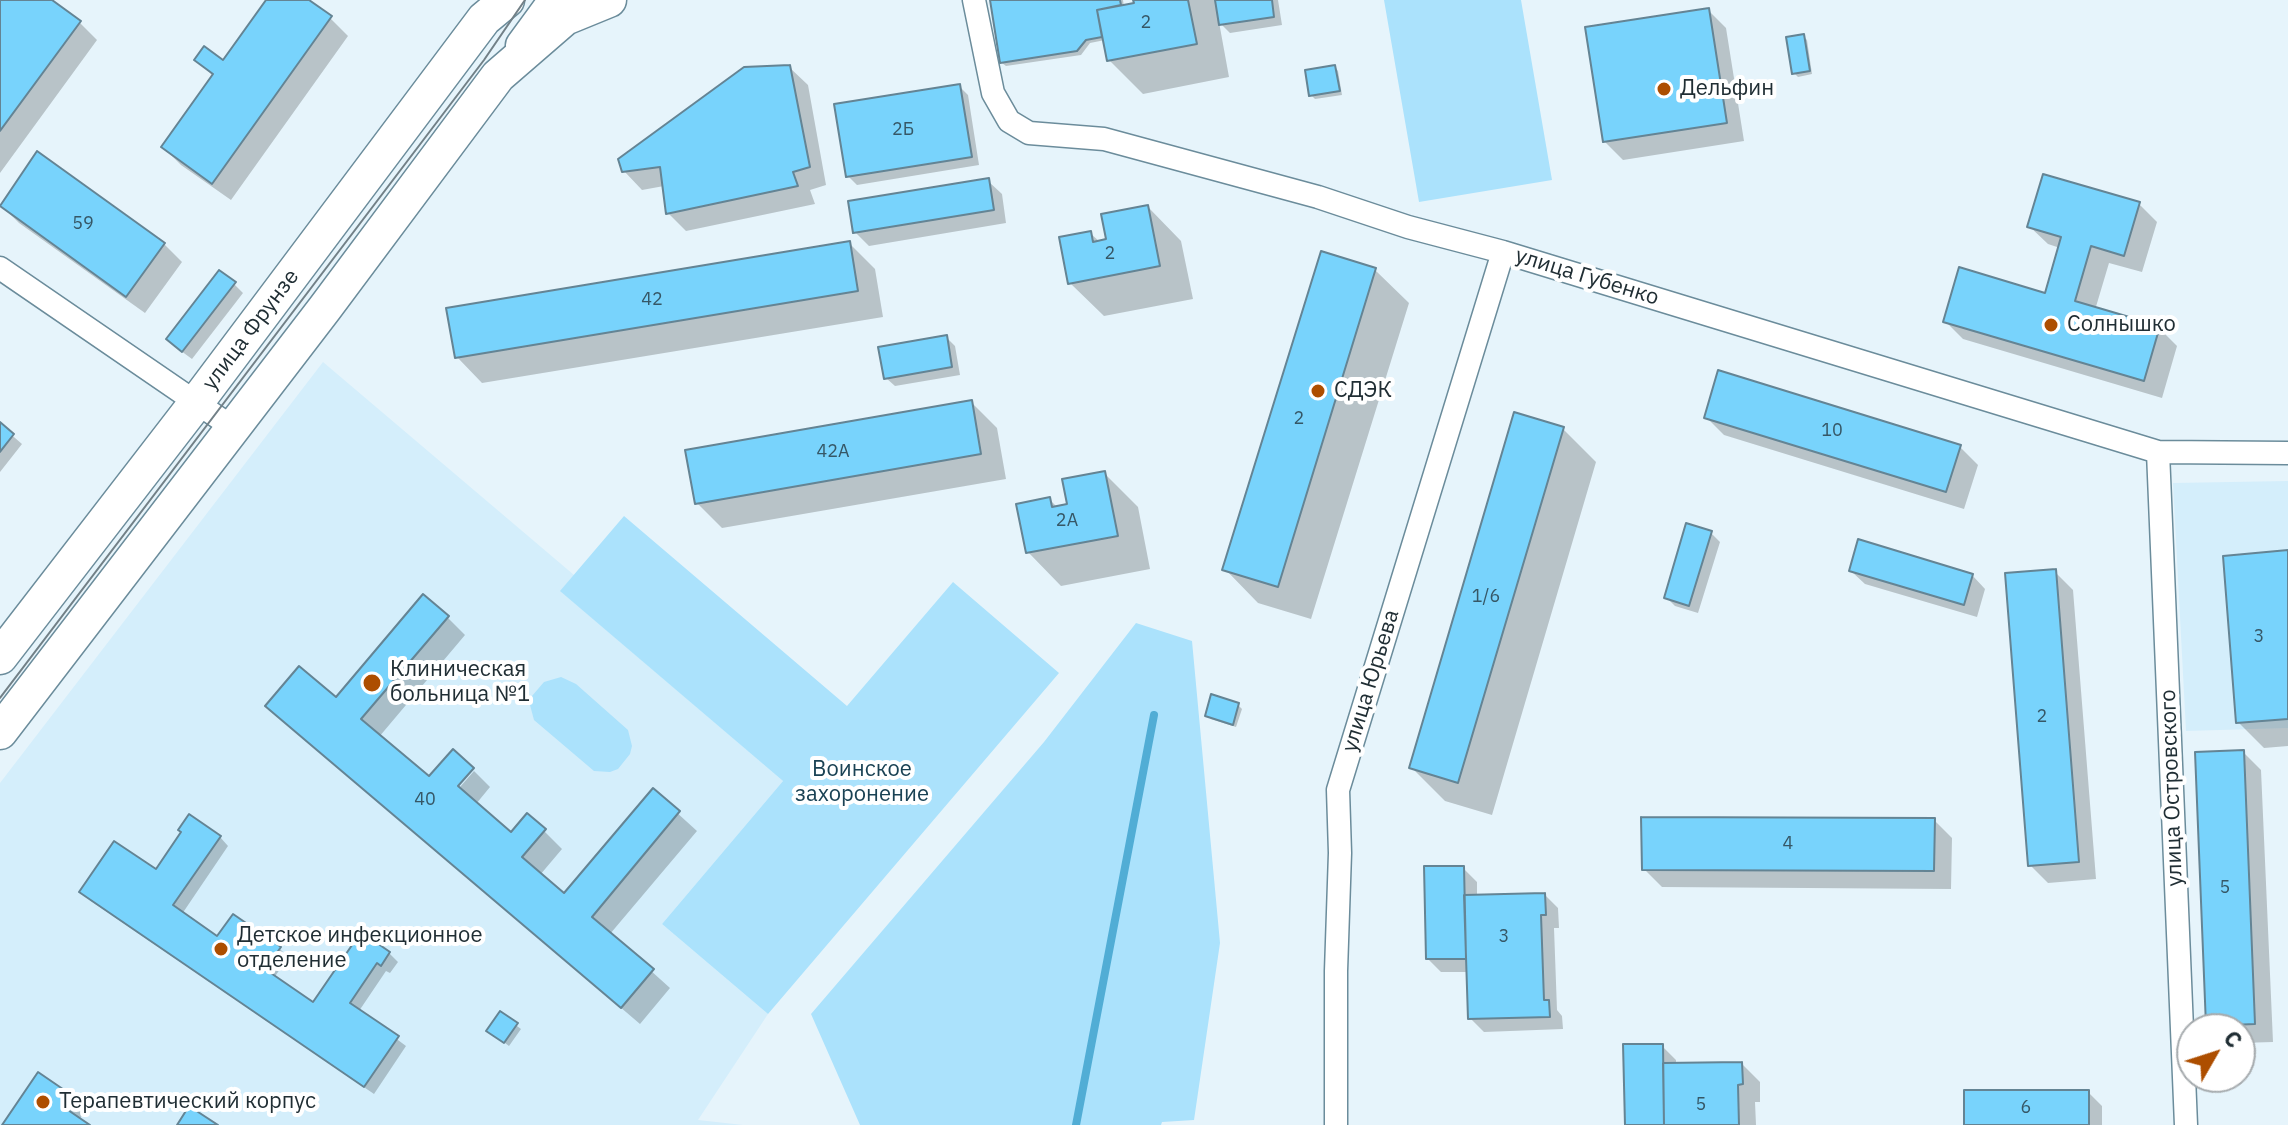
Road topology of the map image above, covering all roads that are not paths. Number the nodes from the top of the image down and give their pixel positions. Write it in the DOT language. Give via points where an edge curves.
graph roads {
  1 [pos="554,0"];
  2 [pos="609,0"];
  3 [pos="974,0"];
  4 [pos="496,6"];
  5 [pos="498,76"];
  6 [pos="1503,252"];
  7 [pos="0,268"];
  8 [pos="196,403"];
  9 [pos="232,427"];
  10 [pos="2158,452"];
  11 [pos="2288,453"];
  12 [pos="0,657"];
  13 [pos="0,732"];
  14 [pos="1336,1125"];
  15 [pos="2186,1125"];
  1 -- 5 [label="main road, улица Фрунзе"];
  2 -- 5 [label="main road, улица Фрунзе" via="565,18"];
  3 -- 6 [label="street, улица Губенко" via="993,93 1009,121 1029,133 1104,139"];
  4 -- 8 [label="main road, улица Фрунзе"];
  5 -- 9 [label="main road, улица Фрунзе"];
  6 -- 10 [label="street, улица Губенко"];
  6 -- 14 [label="street, улица Юрьева" via="1338,790"];
  7 -- 8 [label="street"];
  8 -- 9 [label="street"];
  8 -- 12 [label="main road, улица Фрунзе"];
  9 -- 13 [label="main road, улица Фрунзе"];
  10 -- 11 [label="street, улица Губенко"];
  10 -- 15 [label="street, улица Островского"];
}
